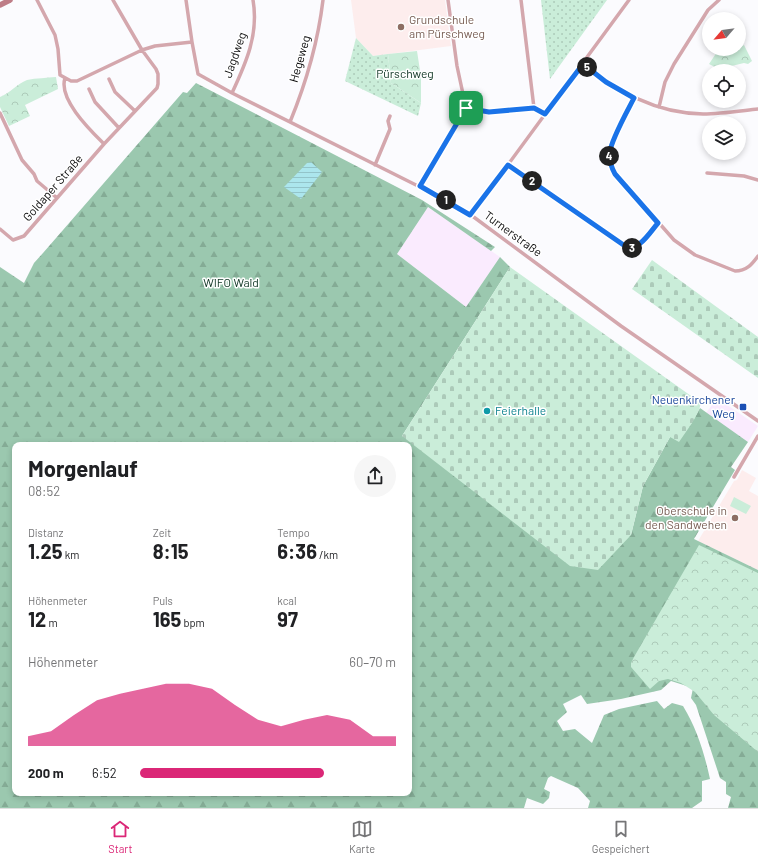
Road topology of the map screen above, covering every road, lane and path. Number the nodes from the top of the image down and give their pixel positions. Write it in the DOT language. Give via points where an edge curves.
graph roads {
  1 [pos="10,0"];
  2 [pos="37,0"];
  3 [pos="113,0"];
  4 [pos="186,0"];
  5 [pos="253,0"];
  6 [pos="323,0"];
  7 [pos="448,0"];
  8 [pos="521,0"];
  9 [pos="630,0"];
  10 [pos="719,0"];
  11 [pos="0,5"];
  12 [pos="192,42"];
  13 [pos="142,50"];
  14 [pos="583,64"];
  15 [pos="65,78"];
  16 [pos="109,79"];
  17 [pos="88,89"];
  18 [pos="232,93"];
  19 [pos="634,98"];
  20 [pos="659,107"];
  21 [pos="466,108"];
  22 [pos="534,108"];
  23 [pos="758,109"];
  24 [pos="135,111"];
  25 [pos="0,113"];
  26 [pos="545,114"];
  27 [pos="390,116"];
  28 [pos="290,122"];
  29 [pos="119,128"];
  30 [pos="104,144"];
  31 [pos="375,164"];
  32 [pos="508,165"];
  33 [pos="707,173"];
  34 [pos="758,180"];
  35 [pos="420,186"];
  36 [pos="57,198"];
  37 [pos="470,215"];
  38 [pos="658,223"];
  39 [pos="0,229"];
  40 [pos="758,256"];
  41 [pos="758,422"];
  42 [pos="758,436"];
  43 [pos="734,477"];
  1 -- 11 [label="main road"];
  2 -- 15 [label="street" via="55,35 60,75"];
  3 -- 13 [label="street, Goldaper Straße"];
  4 -- 12 [label="street, Turnerstraße"];
  5 -- 18 [label="street, Jagdweg" via="253,38 246,62"];
  6 -- 28 [label="street, Hegeweg" via="316,42"];
  7 -- 21 [label="street"];
  8 -- 22 [label="street"];
  9 -- 14 [label="street"];
  10 -- 20 [label="street" via="708,10 674,64 665,82"];
  12 -- 13 [label="street"];
  12 -- 18 [label="street, Turnerstraße" via="198,74"];
  13 -- 15 [label="street" via="77,81"];
  13 -- 24 [label="street, Goldaper Straße" via="156,69 158,84"];
  14 -- 19 [label="street" via="606,82"];
  14 -- 26 [label="street"];
  15 -- 30 [label="street" via="63,88 72,108"];
  16 -- 24 [label="street" via="115,92"];
  17 -- 29 [label="street" via="95,102"];
  18 -- 28 [label="street, Turnerstraße"];
  19 -- 20 [label="street"];
  19 -- 38 [label="street" via="612,144 610,160 618,178"];
  20 -- 23 [label="street" via="704,114"];
  21 -- 22 [label="street" via="489,112"];
  21 -- 35 [label="street"];
  22 -- 26 [label="street"];
  24 -- 29 [label="street, Goldaper Straße"];
  25 -- 36 [label="street" via="22,160 37,181"];
  26 -- 32 [label="street"];
  27 -- 31 [label="street" via="390,129"];
  28 -- 31 [label="street, Turnerstraße"];
  29 -- 30 [label="street, Goldaper Straße"];
  30 -- 36 [label="street, Goldaper Straße"];
  31 -- 35 [label="street, Turnerstraße"];
  32 -- 37 [label="street"];
  32 -- 38 [label="street" via="630,248 636,246"];
  33 -- 34 [label="street" via="744,176"];
  35 -- 37 [label="street, Turnerstraße"];
  36 -- 39 [label="street, Goldaper Straße" via="24,236 13,240"];
  37 -- 41 [label="street, Turnerstraße" via="621,326"];
  38 -- 40 [label="street" via="687,250 731,270 747,268"];
  42 -- 43 [label="street"];
}
